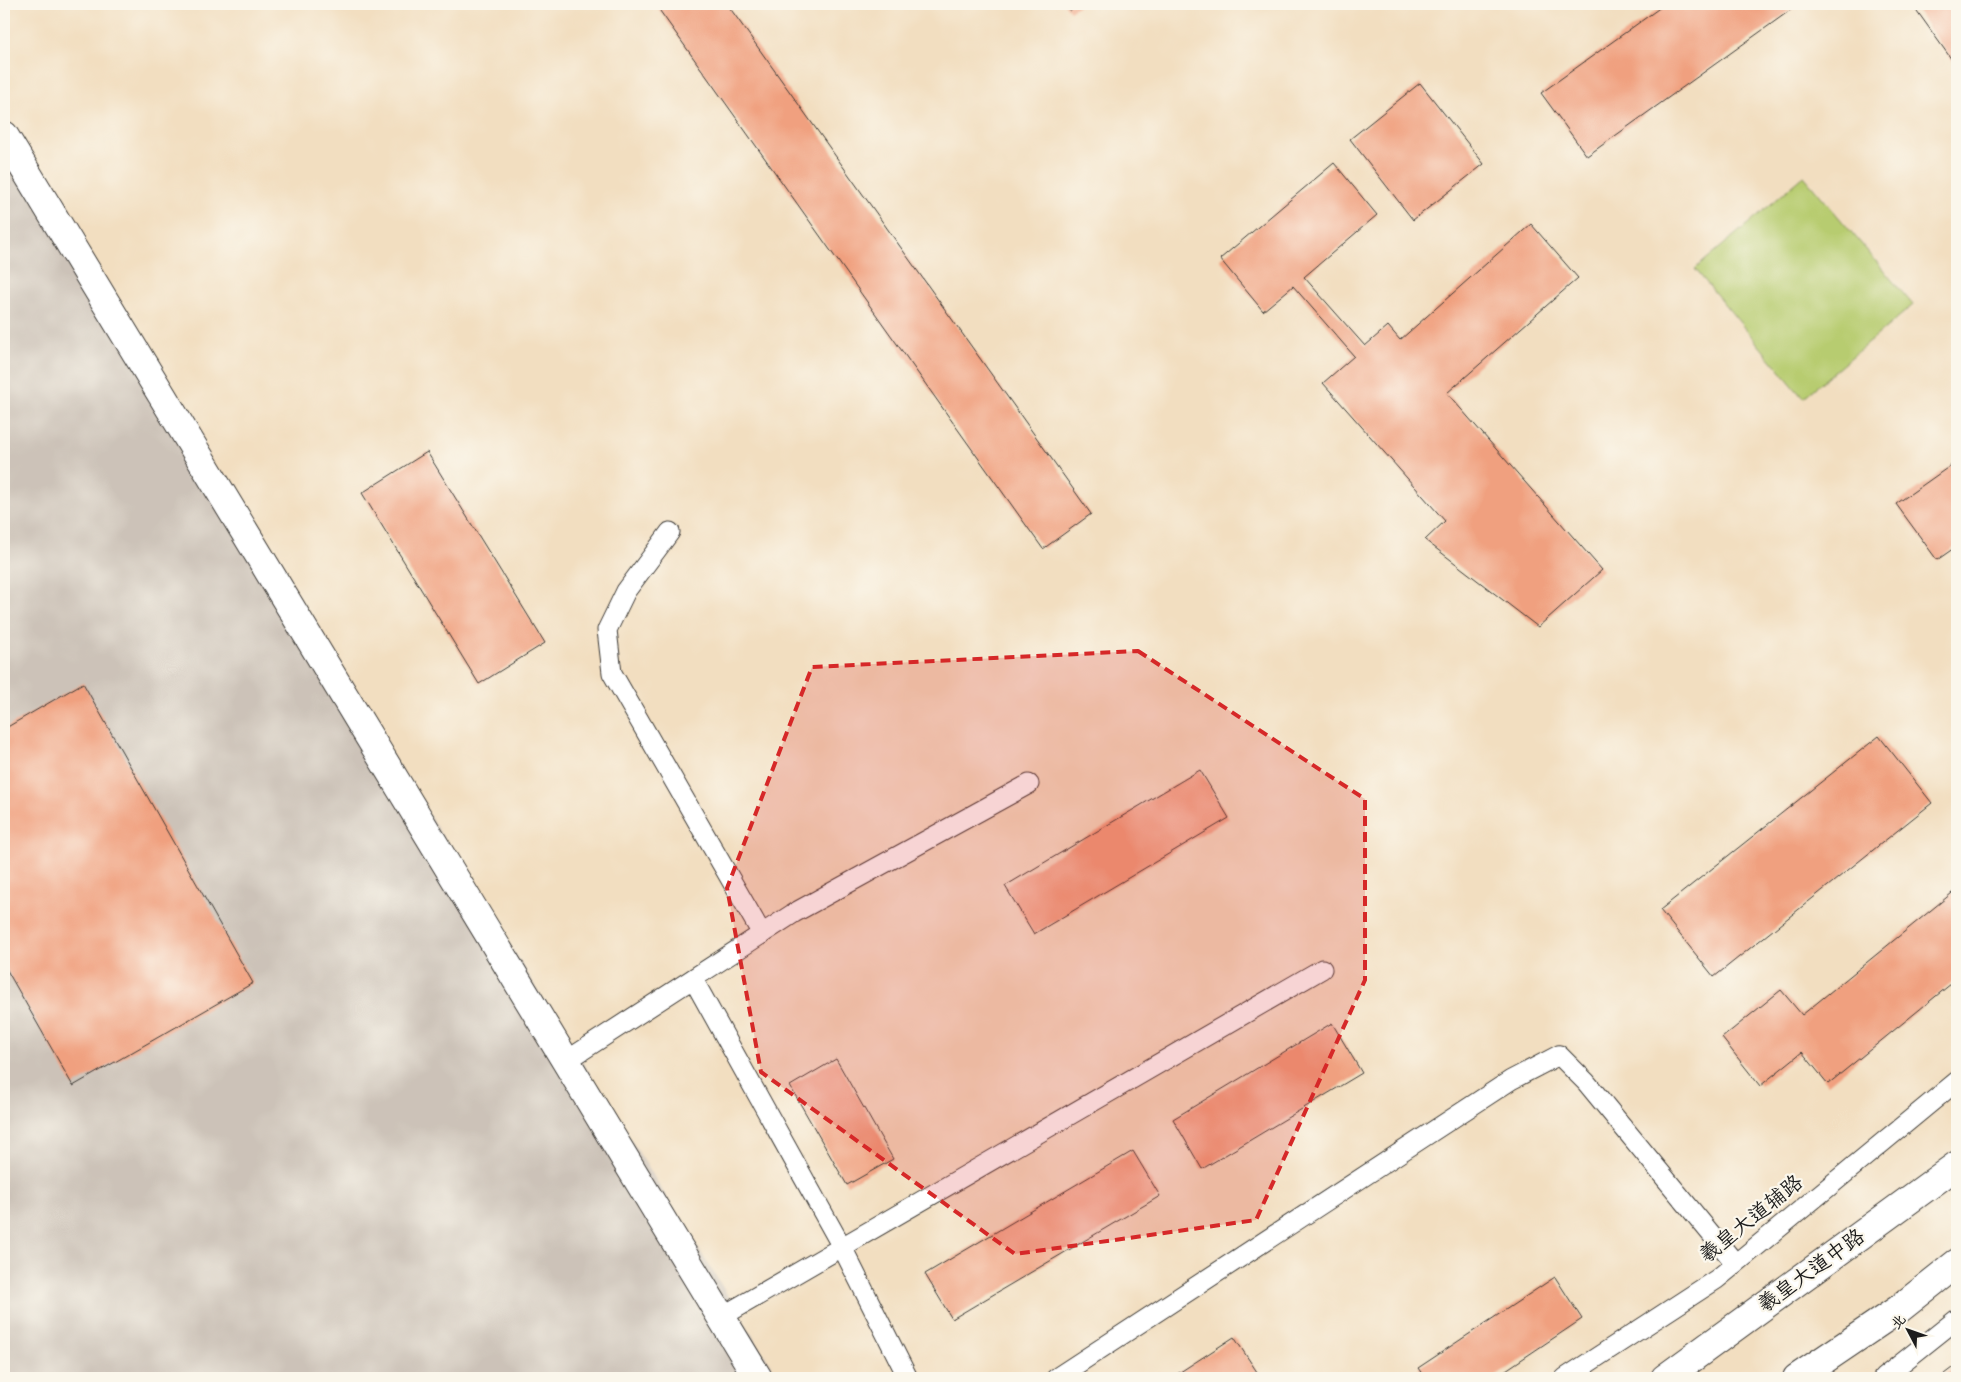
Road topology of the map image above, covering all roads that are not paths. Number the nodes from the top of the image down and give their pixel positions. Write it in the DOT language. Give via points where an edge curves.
graph roads {
  1 [pos="4,136"];
  2 [pos="670,532"];
  3 [pos="1029,784"];
  4 [pos="762,934"];
  5 [pos="1322,969"];
  6 [pos="693,980"];
  7 [pos="566,1061"];
  8 [pos="1957,1081"];
  9 [pos="1957,1165"];
  10 [pos="842,1247"];
  11 [pos="1736,1263"];
  12 [pos="1957,1263"];
  13 [pos="721,1317"];
  14 [pos="1957,1319"];
  15 [pos="758,1378"];
  16 [pos="908,1378"];
  17 [pos="1056,1378"];
  18 [pos="1565,1378"];
  19 [pos="1666,1378"];
  20 [pos="1797,1378"];
  21 [pos="1883,1378"];
  1 -- 7 [label="street"];
  2 -- 4 [label="lane" via="626,591 607,630 612,673"];
  3 -- 4 [label="lane" via="794,913"];
  4 -- 6 [label="lane"];
  5 -- 10 [label="lane"];
  6 -- 7 [label="lane"];
  6 -- 10 [label="lane"];
  7 -- 13 [label="street"];
  8 -- 11 [label="lane, 羲皇大道辅路"];
  9 -- 19 [label="street, 羲皇大道中路"];
  10 -- 13 [label="lane"];
  10 -- 16 [label="lane"];
  11 -- 17 [label="lane" via="1586,1082 1558,1055 1511,1080"];
  11 -- 18 [label="lane, 羲皇大道辅路" via="1717,1279"];
  12 -- 20 [label="street" via="1900,1309"];
  13 -- 15 [label="street"];
  14 -- 21 [label="lane"];
}
